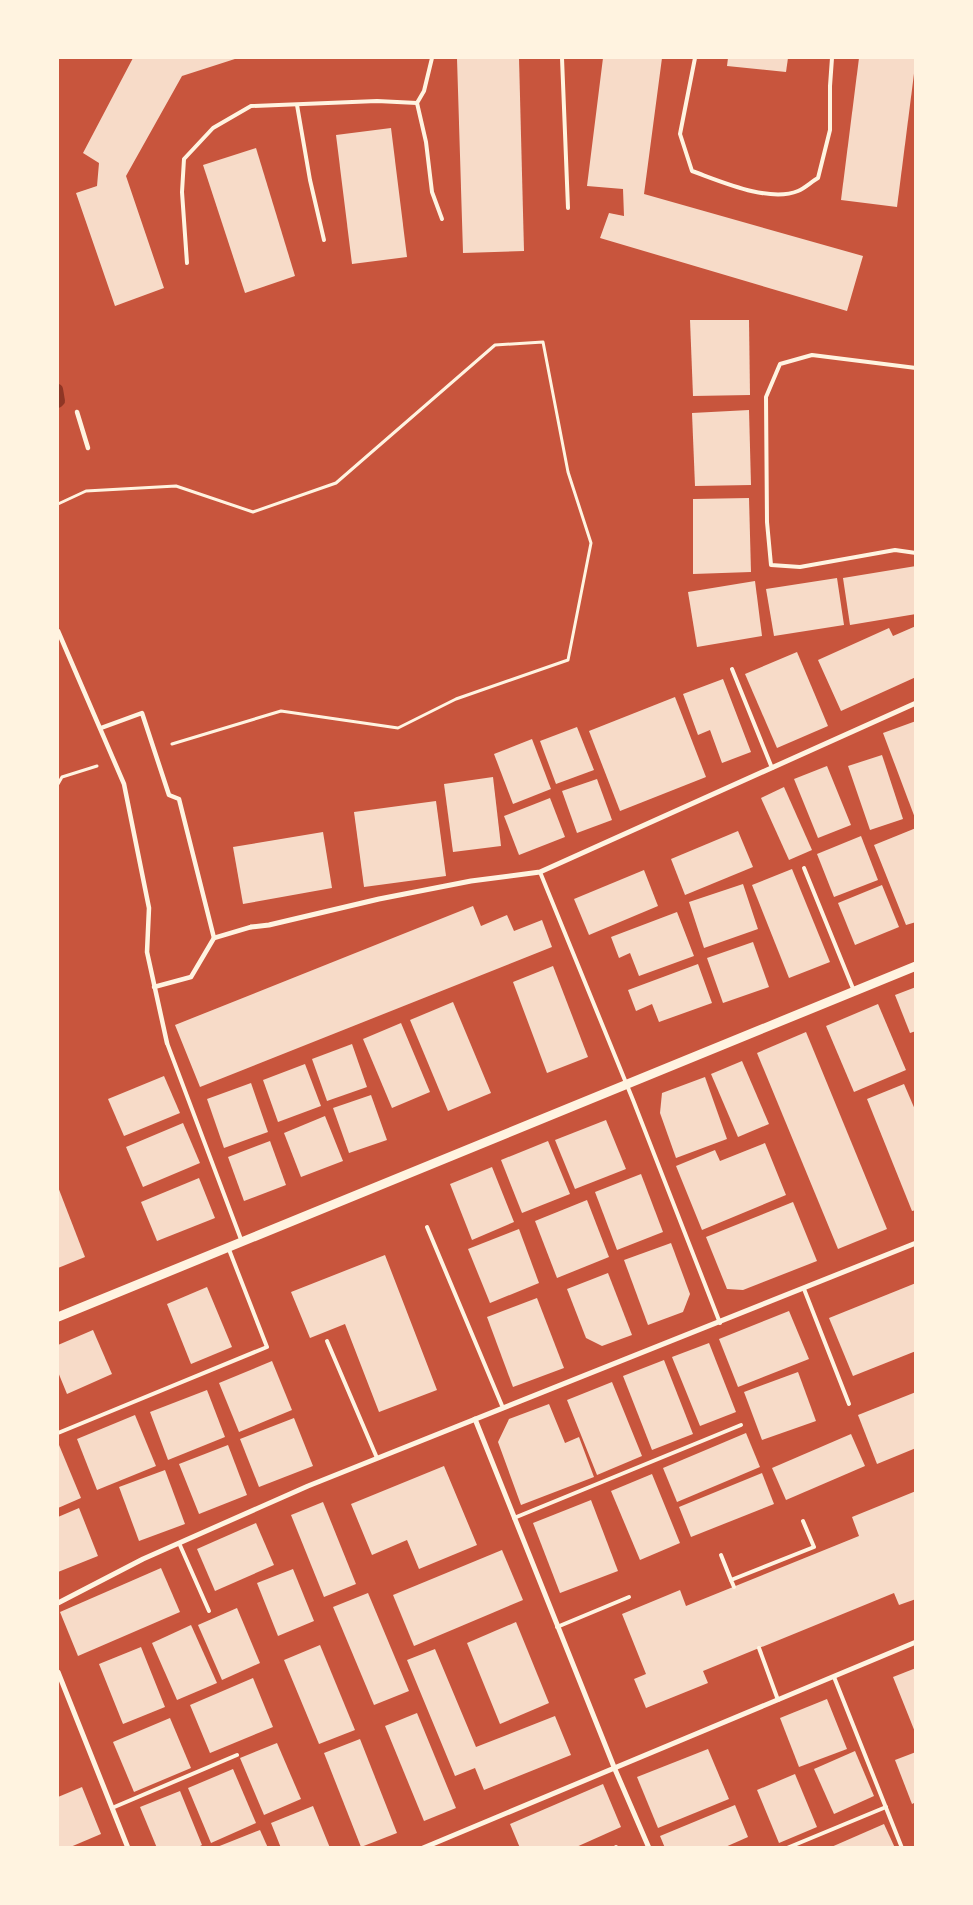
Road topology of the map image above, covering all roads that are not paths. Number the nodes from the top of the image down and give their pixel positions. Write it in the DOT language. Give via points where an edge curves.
graph roads {
  1 [pos="432,58"];
  2 [pos="562,58"];
  3 [pos="695,58"];
  4 [pos="832,58"];
  5 [pos="417,103"];
  6 [pos="297,105"];
  7 [pos="568,208"];
  8 [pos="442,219"];
  9 [pos="324,240"];
  10 [pos="187,263"];
  11 [pos="916,368"];
  12 [pos="77,412"];
  13 [pos="88,448"];
  14 [pos="916,553"];
  15 [pos="58,631"];
  16 [pos="732,670"];
  17 [pos="916,703"];
  18 [pos="101,728"];
  19 [pos="772,768"];
  20 [pos="804,868"];
  21 [pos="540,872"];
  22 [pos="251,927"];
  23 [pos="214,938"];
  24 [pos="916,966"];
  25 [pos="154,987"];
  26 [pos="854,991"];
  27 [pos="167,1043"];
  28 [pos="627,1084"];
  29 [pos="427,1227"];
  30 [pos="242,1242"];
  31 [pos="916,1243"];
  32 [pos="228,1247"];
  33 [pos="804,1288"];
  34 [pos="58,1317"];
  35 [pos="720,1323"];
  36 [pos="326,1341"];
  37 [pos="849,1404"];
  38 [pos="503,1408"];
  39 [pos="475,1419"];
  40 [pos="741,1425"];
  41 [pos="58,1433"];
  42 [pos="377,1458"];
  43 [pos="514,1518"];
  44 [pos="803,1520"];
  45 [pos="179,1543"];
  46 [pos="721,1555"];
  47 [pos="731,1580"];
  48 [pos="734,1587"];
  49 [pos="629,1597"];
  50 [pos="58,1603"];
  51 [pos="209,1611"];
  52 [pos="557,1627"];
  53 [pos="916,1642"];
  54 [pos="759,1648"];
  55 [pos="58,1672"];
  56 [pos="834,1677"];
  57 [pos="778,1700"];
  58 [pos="237,1756"];
  59 [pos="614,1767"];
  60 [pos="886,1807"];
  61 [pos="112,1808"];
  62 [pos="128,1848"];
  63 [pos="423,1848"];
  64 [pos="649,1848"];
  65 [pos="787,1848"];
  66 [pos="902,1848"];
  1 -- 5 [label="lane" via="424,90"];
  2 -- 7 [label="lane"];
  3 -- 4 [label="lane" via="680,134 692,171 729,185 769,194 797,191 818,178 830,130"];
  5 -- 6 [label="lane" via="377,101"];
  5 -- 8 [label="lane" via="432,192"];
  6 -- 9 [label="lane"];
  6 -- 10 [label="lane" via="251,106 213,128 184,160 182,192"];
  11 -- 14 [label="lane" via="812,355 780,364 766,397 766,450 771,565 800,567 896,550"];
  12 -- 13 [label="street"];
  15 -- 18 [label="street"];
  16 -- 19 [label="lane"];
  17 -- 19 [label="street"];
  18 -- 23 [label="street" via="142,713 169,795 179,800"];
  18 -- 25 [label="street" via="124,784 149,908 147,952"];
  19 -- 21 [label="street"];
  20 -- 26 [label="lane"];
  21 -- 22 [label="street" via="471,881"];
  21 -- 28 [label="lane"];
  22 -- 23 [label="street"];
  23 -- 25 [label="street" via="191,977"];
  24 -- 26 [label="street"];
  25 -- 27 [label="street"];
  26 -- 28 [label="street"];
  27 -- 30 [label="lane"];
  28 -- 30 [label="street"];
  28 -- 35 [label="lane"];
  29 -- 38 [label="lane"];
  30 -- 32 [label="street"];
  31 -- 33 [label="street"];
  32 -- 34 [label="street"];
  32 -- 41 [label="lane" via="267,1347"];
  33 -- 35 [label="street"];
  33 -- 37 [label="lane"];
  35 -- 38 [label="street"];
  36 -- 42 [label="lane"];
  38 -- 39 [label="street"];
  39 -- 42 [label="street"];
  39 -- 43 [label="street"];
  40 -- 43 [label="lane"];
  42 -- 45 [label="street"];
  43 -- 52 [label="street"];
  44 -- 47 [label="lane" via="814,1547"];
  45 -- 50 [label="street"];
  45 -- 51 [label="lane"];
  46 -- 47 [label="lane"];
  47 -- 48 [label="lane"];
  49 -- 52 [label="lane"];
  52 -- 59 [label="street"];
  53 -- 56 [label="street"];
  54 -- 57 [label="lane"];
  55 -- 61 [label="street"];
  56 -- 57 [label="street"];
  56 -- 60 [label="lane"];
  57 -- 59 [label="street"];
  58 -- 61 [label="lane"];
  59 -- 63 [label="street"];
  59 -- 64 [label="street"];
  60 -- 65 [label="lane"];
  60 -- 66 [label="lane"];
  61 -- 62 [label="street"];
}
